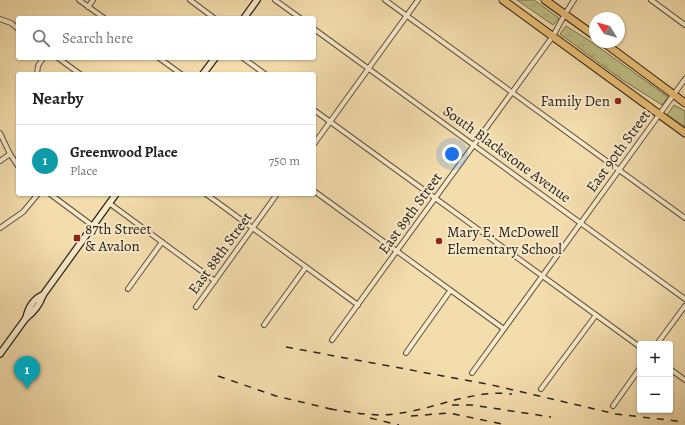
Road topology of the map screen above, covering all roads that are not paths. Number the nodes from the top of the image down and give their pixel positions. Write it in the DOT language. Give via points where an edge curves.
graph roads {
  1 [pos="79,0"];
  2 [pos="93,0"];
  3 [pos="190,0"];
  4 [pos="257,0"];
  5 [pos="275,0"];
  6 [pos="385,0"];
  7 [pos="418,0"];
  8 [pos="503,0"];
  9 [pos="545,0"];
  10 [pos="574,0"];
  11 [pos="651,0"];
  12 [pos="88,7"];
  13 [pos="564,14"];
  14 [pos="101,16"];
  15 [pos="211,16"];
  16 [pos="245,16"];
  17 [pos="297,16"];
  18 [pos="407,16"];
  19 [pos="0,19"];
  20 [pos="685,25"];
  21 [pos="16,27"];
  22 [pos="316,30"];
  23 [pos="589,32"];
  24 [pos="553,36"];
  25 [pos="611,48"];
  26 [pos="42,60"];
  27 [pos="61,60"];
  28 [pos="162,60"];
  29 [pos="214,60"];
  30 [pos="246,60"];
  31 [pos="369,68"];
  32 [pos="37,72"];
  33 [pos="77,72"];
  34 [pos="178,72"];
  35 [pos="204,72"];
  36 [pos="262,72"];
  37 [pos="685,79"];
  38 [pos="512,92"];
  39 [pos="674,94"];
  40 [pos="685,103"];
  41 [pos="316,111"];
  42 [pos="659,114"];
  43 [pos="330,121"];
  44 [pos="0,133"];
  45 [pos="685,133"];
  46 [pos="316,141"];
  47 [pos="474,145"];
  48 [pos="10,154"];
  49 [pos="0,161"];
  50 [pos="16,163"];
  51 [pos="619,170"];
  52 [pos="316,192"];
  53 [pos="36,196"];
  54 [pos="53,196"];
  55 [pos="114,196"];
  56 [pos="209,196"];
  57 [pos="276,196"];
  58 [pos="435,198"];
  59 [pos="109,203"];
  60 [pos="685,218"];
  61 [pos="581,223"];
  62 [pos="93,226"];
  63 [pos="0,228"];
  64 [pos="253,228"];
  65 [pos="162,242"];
  66 [pos="397,252"];
  67 [pos="306,267"];
  68 [pos="542,275"];
  69 [pos="215,281"];
  70 [pos="128,289"];
  71 [pos="450,291"];
  72 [pos="685,299"];
  73 [pos="358,304"];
  74 [pos="685,306"];
  75 [pos="196,307"];
  76 [pos="596,315"];
  77 [pos="264,324"];
  78 [pos="504,329"];
  79 [pos="332,340"];
  80 [pos="659,341"];
  81 [pos="637,345"];
  82 [pos="406,353"];
  83 [pos="0,354"];
  84 [pos="673,371"];
  85 [pos="637,372"];
  86 [pos="472,373"];
  87 [pos="685,380"];
  88 [pos="541,389"];
  89 [pos="612,406"];
  1 -- 12 [label="street"];
  2 -- 12 [label="street"];
  3 -- 15 [label="street"];
  4 -- 16 [label="main road"];
  5 -- 17 [label="street"];
  6 -- 18 [label="street"];
  7 -- 18 [label="street"];
  8 -- 24 [label="highway"];
  9 -- 13 [label="highway"];
  10 -- 13 [label="street, East 89th Street"];
  11 -- 20 [label="street"];
  12 -- 14 [label="street"];
  13 -- 23 [label="highway"];
  13 -- 24 [label="street, East 89th Street"];
  18 -- 31 [label="street"];
  18 -- 38 [label="street"];
  19 -- 21 [label="street"];
  22 -- 31 [label="street, South Blackstone Avenue"];
  24 -- 38 [label="street, East 89th Street"];
  24 -- 42 [label="highway"];
  25 -- 39 [label="highway"];
  26 -- 32 [label="street"];
  27 -- 33 [label="street"];
  28 -- 34 [label="street"];
  29 -- 35 [label="main road"];
  30 -- 36 [label="street"];
  31 -- 43 [label="street"];
  31 -- 47 [label="street, South Blackstone Avenue"];
  37 -- 39 [label="street, East 90th Street"];
  38 -- 47 [label="street, East 89th Street"];
  38 -- 51 [label="street"];
  39 -- 40 [label="highway"];
  39 -- 42 [label="street, East 90th Street"];
  41 -- 43 [label="street"];
  42 -- 45 [label="highway"];
  42 -- 51 [label="street, East 90th Street"];
  43 -- 46 [label="street"];
  43 -- 58 [label="street"];
  44 -- 48 [label="street"];
  47 -- 58 [label="street, East 89th Street"];
  47 -- 61 [label="street, South Blackstone Avenue"];
  48 -- 49 [label="street"];
  48 -- 50 [label="street"];
  51 -- 60 [label="street"];
  51 -- 61 [label="street, East 90th Street"];
  52 -- 66 [label="street"];
  53 -- 63 [label="street" via="23,212"];
  54 -- 62 [label="street"];
  55 -- 59 [label="main road"];
  56 -- 64 [label="street"];
  57 -- 64 [label="street, East 88th Street"];
  58 -- 66 [label="street, East 89th Street"];
  58 -- 68 [label="street"];
  59 -- 62 [label="main road"];
  59 -- 65 [label="street"];
  61 -- 68 [label="street, East 90th Street"];
  61 -- 72 [label="street, South Blackstone Avenue"];
  62 -- 83 [label="main road" via="43,295 37,297 26,318"];
  64 -- 67 [label="street"];
  64 -- 69 [label="street, East 88th Street"];
  65 -- 69 [label="street"];
  65 -- 70 [label="street"];
  66 -- 71 [label="street"];
  66 -- 73 [label="street, East 89th Street"];
  67 -- 73 [label="street"];
  67 -- 77 [label="street"];
  68 -- 76 [label="street"];
  68 -- 78 [label="street, East 90th Street"];
  69 -- 75 [label="street, East 88th Street"];
  71 -- 78 [label="street"];
  71 -- 82 [label="street"];
  73 -- 79 [label="street, East 89th Street"];
  74 -- 80 [label="street"];
  76 -- 81 [label="street"];
  76 -- 88 [label="street"];
  78 -- 86 [label="street, East 90th Street"];
  84 -- 87 [label="street"];
  85 -- 89 [label="street"];
}
